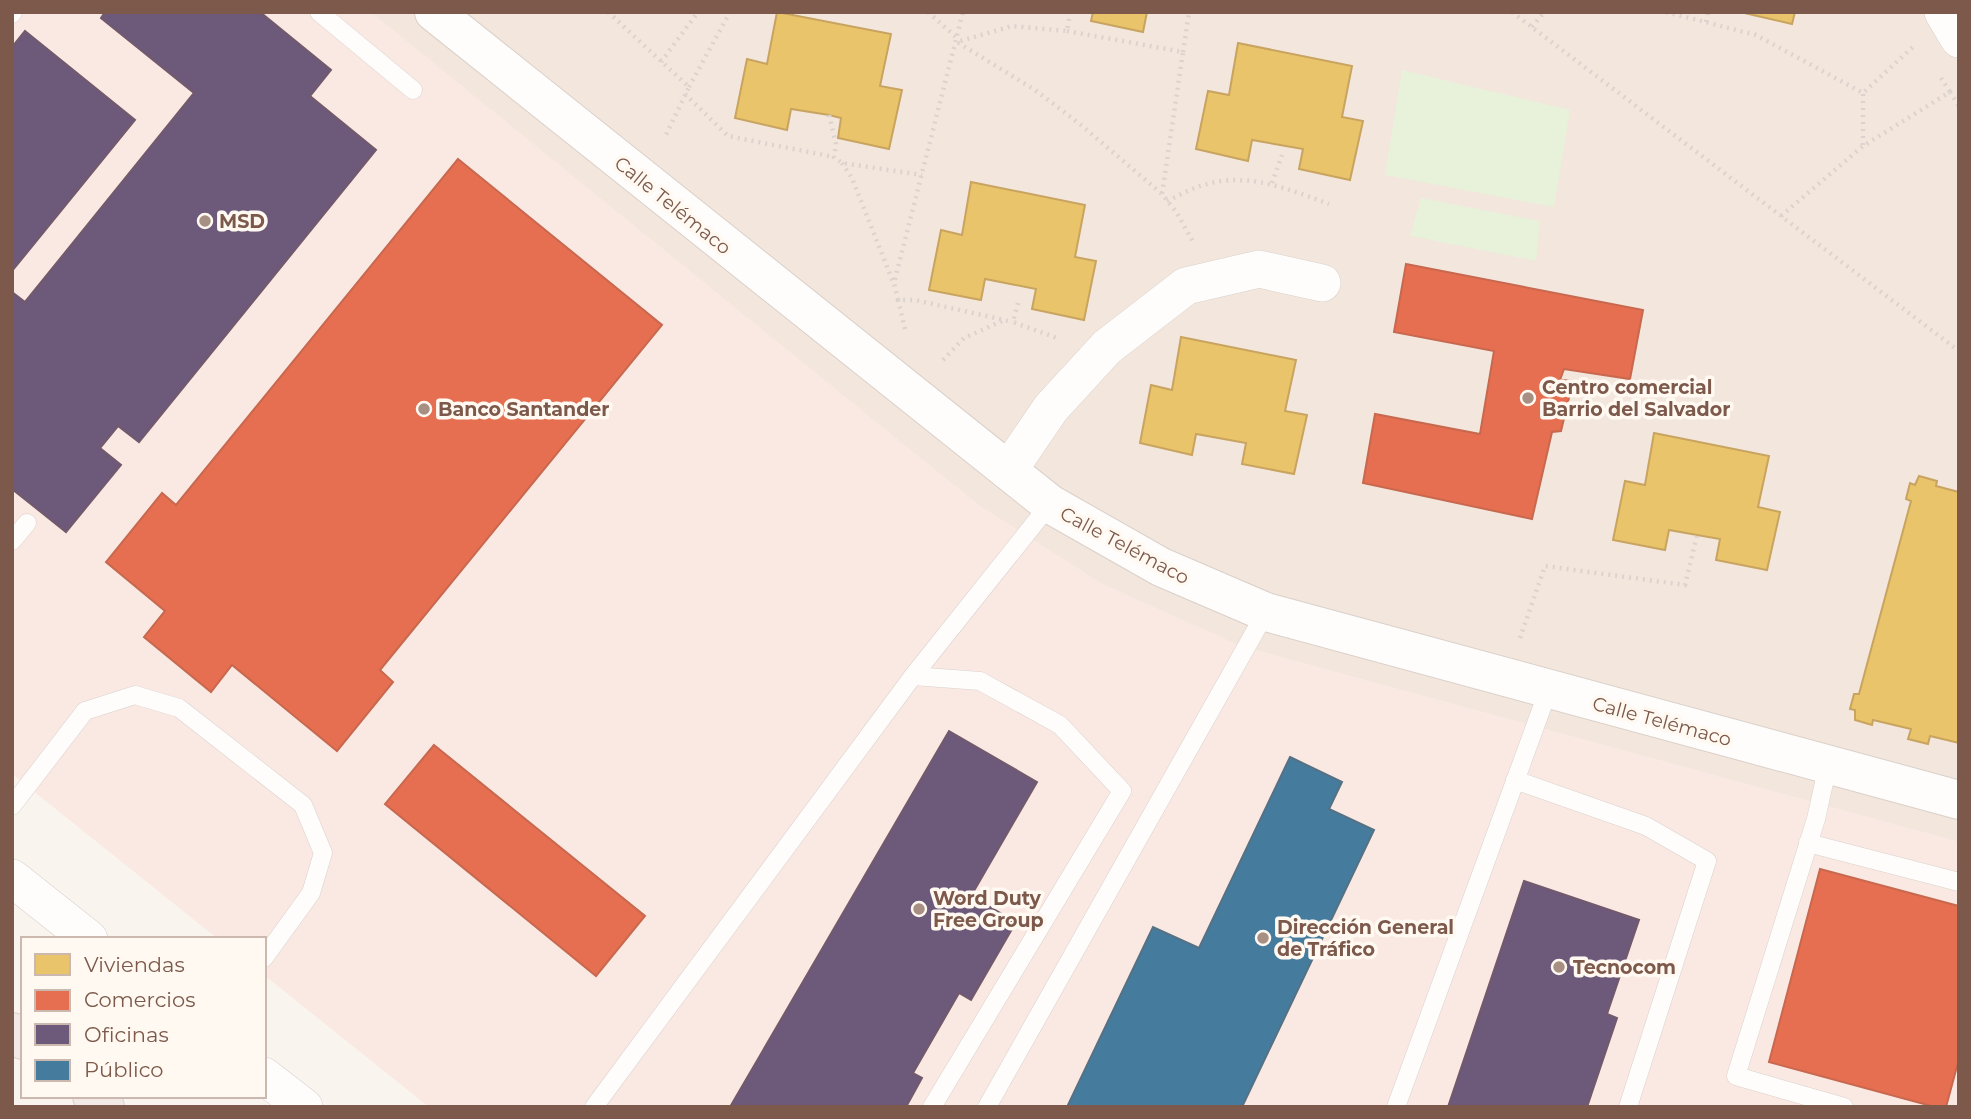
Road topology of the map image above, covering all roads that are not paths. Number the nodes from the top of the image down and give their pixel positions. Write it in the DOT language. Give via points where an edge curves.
graph roads {
  1 [pos="319,12"];
  2 [pos="434,12"];
  3 [pos="1943,12"];
  4 [pos="1959,39"];
  5 [pos="413,90"];
  6 [pos="1322,283"];
  7 [pos="1008,471"];
  8 [pos="1050,504"];
  9 [pos="27,523"];
  10 [pos="12,541"];
  11 [pos="1266,612"];
  12 [pos="913,676"];
  13 [pos="1548,691"];
  14 [pos="1828,765"];
  15 [pos="1515,780"];
  16 [pos="1959,800"];
  17 [pos="12,806"];
  18 [pos="1808,843"];
  19 [pos="12,878"];
  20 [pos="1959,882"];
  21 [pos="86,937"];
  22 [pos="266,955"];
  23 [pos="266,1078"];
  24 [pos="304,1107"];
  25 [pos="594,1107"];
  26 [pos="932,1107"];
  27 [pos="987,1107"];
  28 [pos="1396,1107"];
  29 [pos="1628,1107"];
  30 [pos="1844,1107"];
  1 -- 5 [label="lane"];
  2 -- 7 [label="street, Calle Telémaco"];
  3 -- 4 [label="street"];
  6 -- 7 [label="street" via="1259,269 1186,286 1101,354 1051,408"];
  7 -- 8 [label="street, Calle Telémaco"];
  8 -- 11 [label="street, Calle Telémaco" via="1161,567"];
  8 -- 12 [label="lane"];
  9 -- 10 [label="lane"];
  11 -- 13 [label="street, Calle Telémaco"];
  11 -- 27 [label="lane"];
  12 -- 25 [label="lane"];
  12 -- 26 [label="lane" via="980,681 1060,725 1122,791"];
  13 -- 14 [label="street, Calle Telémaco"];
  13 -- 15 [label="lane"];
  14 -- 16 [label="street, Calle Telémaco"];
  14 -- 18 [label="lane"];
  15 -- 28 [label="lane"];
  15 -- 29 [label="lane" via="1646,826 1707,861"];
  17 -- 22 [label="lane" via="85,711 135,695 179,708 303,805 323,853 311,894"];
  18 -- 20 [label="lane"];
  18 -- 30 [label="lane" via="1736,1076"];
  19 -- 21 [label="street"];
  23 -- 24 [label="street"];
}
